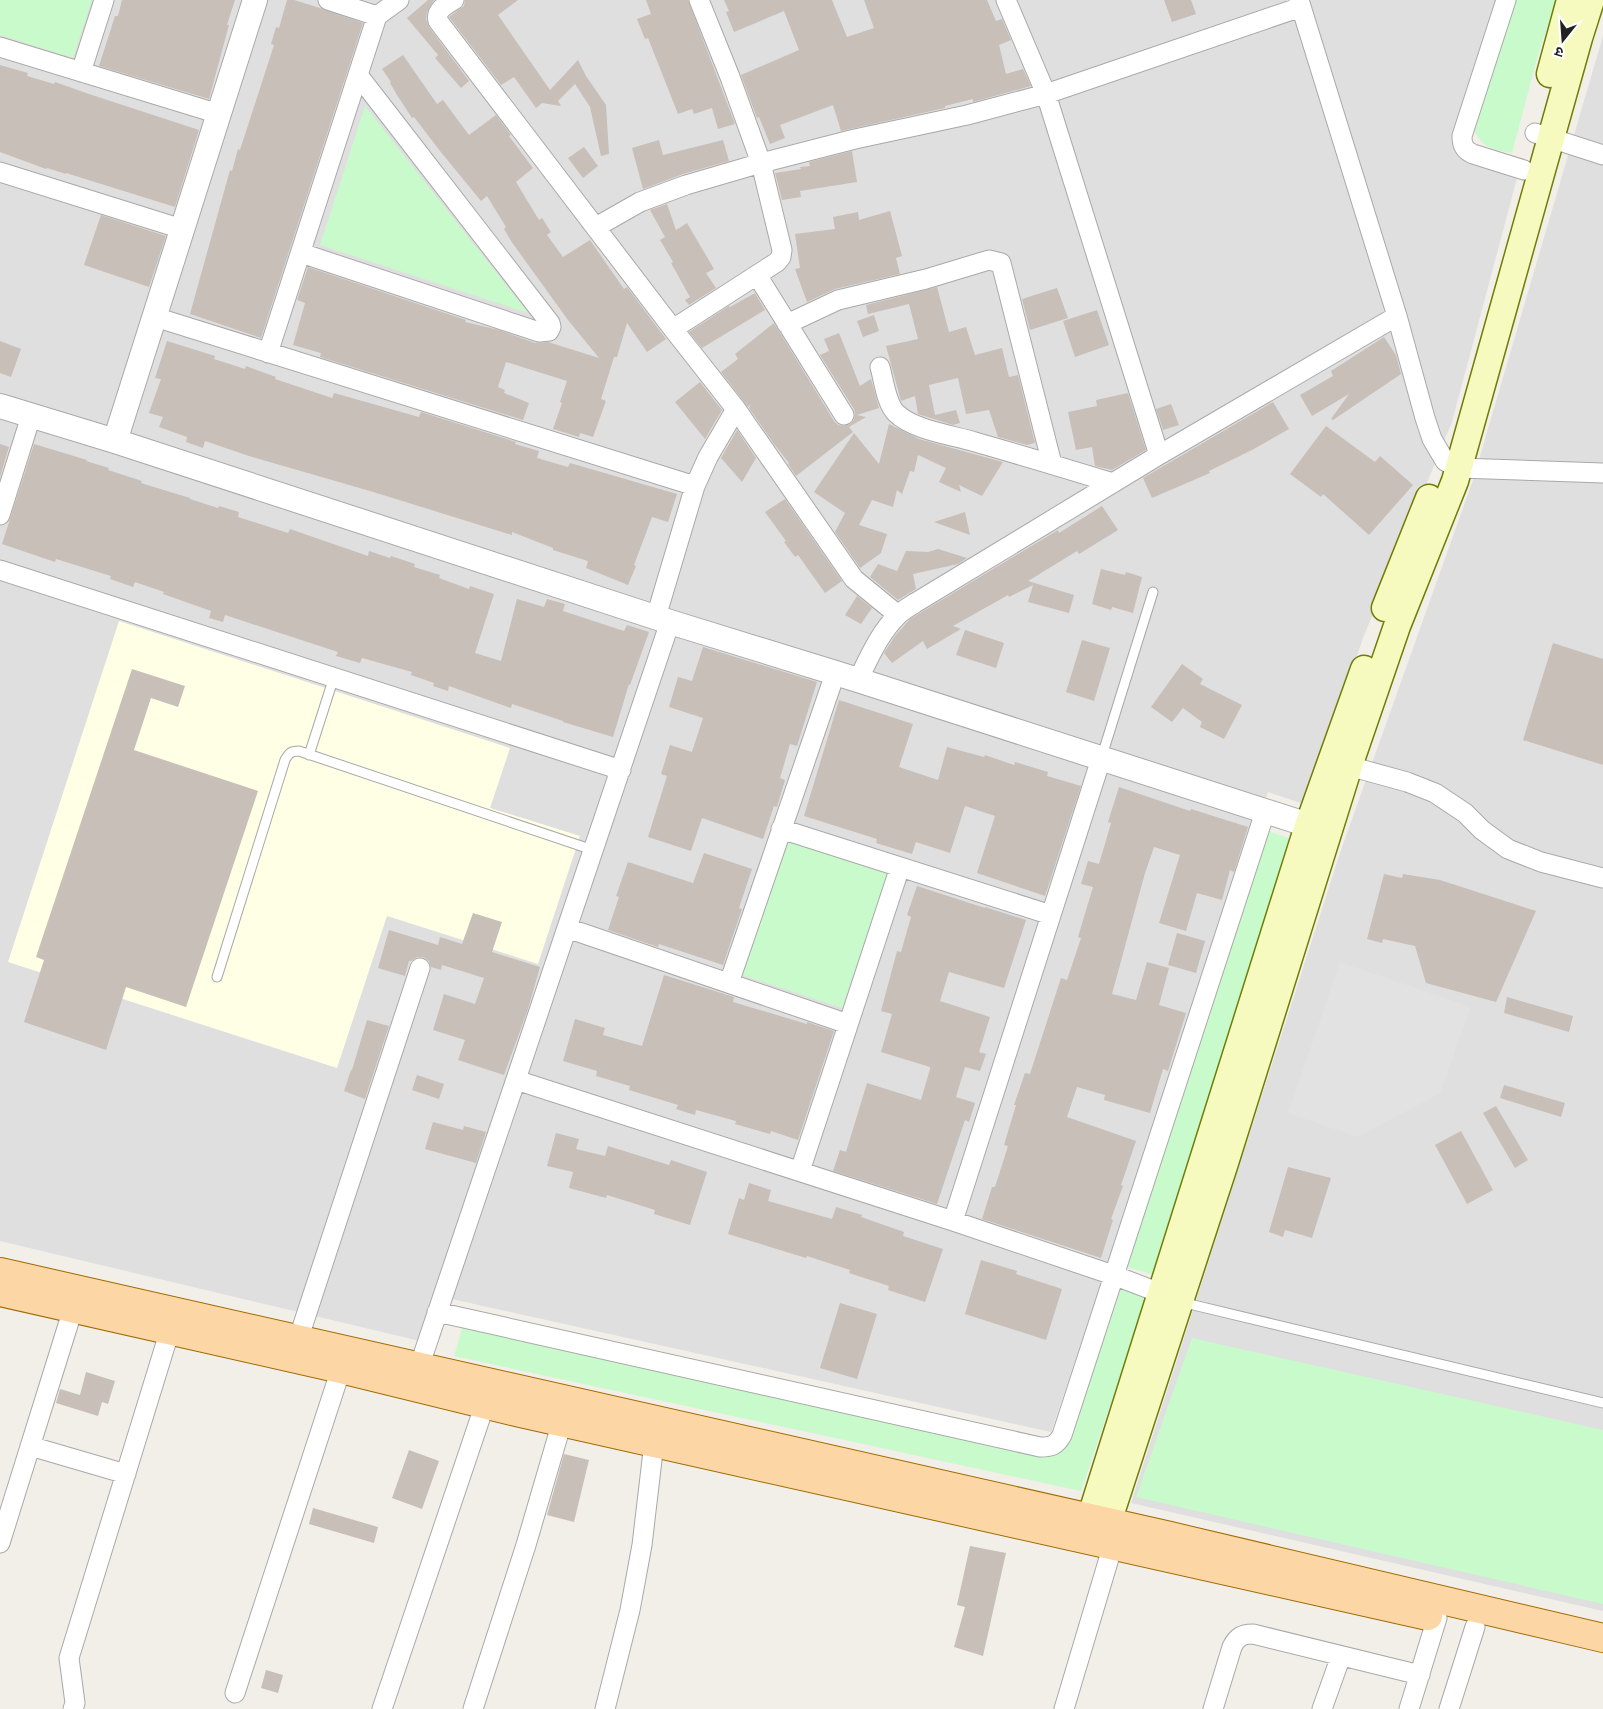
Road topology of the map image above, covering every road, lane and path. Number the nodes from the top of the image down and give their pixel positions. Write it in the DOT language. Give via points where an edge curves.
graph roads {
  1 [pos="104,0"];
  2 [pos="255,0"];
  3 [pos="328,0"];
  4 [pos="399,0"];
  5 [pos="454,0"];
  6 [pos="699,0"];
  7 [pos="1006,0"];
  8 [pos="1506,0"];
  9 [pos="1570,0"];
  10 [pos="1591,0"];
  11 [pos="1300,3"];
  12 [pos="377,16"];
  13 [pos="0,46"];
  14 [pos="81,72"];
  15 [pos="358,75"];
  16 [pos="1046,94"];
  17 [pos="219,114"];
  18 [pos="1543,136"];
  19 [pos="1603,155"];
  20 [pos="761,163"];
  21 [pos="1524,170"];
  22 [pos="0,172"];
  23 [pos="596,227"];
  24 [pos="182,229"];
  25 [pos="301,253"];
  26 [pos="757,275"];
  27 [pos="1397,316"];
  28 [pos="155,317"];
  29 [pos="787,324"];
  30 [pos="673,329"];
  31 [pos="268,353"];
  32 [pos="880,367"];
  33 [pos="0,406"];
  34 [pos="736,409"];
  35 [pos="31,416"];
  36 [pos="844,416"];
  37 [pos="115,442"];
  38 [pos="1160,455"];
  39 [pos="1052,464"];
  40 [pos="1452,464"];
  41 [pos="1603,473"];
  42 [pos="1113,483"];
  43 [pos="695,486"];
  44 [pos="0,515"];
  45 [pos="0,570"];
  46 [pos="1153,592"];
  47 [pos="898,616"];
  48 [pos="663,620"];
  49 [pos="835,674"];
  50 [pos="334,677"];
  51 [pos="858,680"];
  52 [pos="309,755"];
  53 [pos="1101,759"];
  54 [pos="1349,766"];
  55 [pos="621,770"];
  56 [pos="1266,812"];
  57 [pos="781,829"];
  58 [pos="1318,829"];
  59 [pos="593,850"];
  60 [pos="900,867"];
  61 [pos="1603,878"];
  62 [pos="1051,915"];
  63 [pos="567,928"];
  64 [pos="420,968"];
  65 [pos="217,977"];
  66 [pos="728,983"];
  67 [pos="848,1024"];
  68 [pos="516,1080"];
  69 [pos="800,1171"];
  70 [pos="953,1220"];
  71 [pos="0,1272"];
  72 [pos="1113,1275"];
  73 [pos="0,1292"];
  74 [pos="1170,1297"];
  75 [pos="73,1309"];
  76 [pos="437,1312"];
  77 [pos="170,1330"];
  78 [pos="295,1349"];
  79 [pos="341,1370"];
  80 [pos="416,1376"];
  81 [pos="1603,1403"];
  82 [pos="485,1404"];
  83 [pos="562,1422"];
  84 [pos="654,1443"];
  85 [pos="30,1446"];
  86 [pos="126,1474"];
  87 [pos="1099,1533"];
  88 [pos="0,1543"];
  89 [pos="1437,1618"];
  90 [pos="1475,1627"];
  91 [pos="1603,1638"];
  92 [pos="1341,1656"];
  93 [pos="1603,1656"];
  94 [pos="1420,1675"];
  95 [pos="235,1693"];
  96 [pos="1456,1707"];
  97 [pos="73,1709"];
  98 [pos="382,1709"];
  99 [pos="473,1709"];
  100 [pos="605,1709"];
  101 [pos="1064,1709"];
  102 [pos="1213,1709"];
  103 [pos="1322,1709"];
  104 [pos="1409,1709"];
  1 -- 14 [label="street"];
  2 -- 17 [label="street"];
  3 -- 12 [label="street"];
  4 -- 12 [label="street"];
  5 -- 23 [label="street" via="439,11 438,21"];
  6 -- 20 [label="street"];
  7 -- 16 [label="street"];
  8 -- 21 [label="street" via="1462,144 1473,154"];
  9 -- 18 [label="main road"];
  10 -- 18 [label="main road"];
  11 -- 16 [label="street"];
  11 -- 27 [label="street"];
  12 -- 15 [label="street"];
  13 -- 14 [label="street"];
  14 -- 17 [label="street"];
  15 -- 25 [label="street"];
  15 -- 25 [label="street" via="551,327 548,331 539,332"];
  16 -- 20 [label="street"];
  16 -- 38 [label="street"];
  17 -- 24 [label="street"];
  18 -- 19 [label="street"];
  18 -- 21 [label="main road"];
  18 -- 40 [label="main road"];
  20 -- 23 [label="street" via="686,184 640,202"];
  20 -- 26 [label="street" via="782,250 777,262"];
  21 -- 40 [label="main road" via="1449,449"];
  22 -- 24 [label="street"];
  23 -- 30 [label="street"];
  24 -- 28 [label="street"];
  25 -- 31 [label="street"];
  26 -- 29 [label="street"];
  26 -- 30 [label="street"];
  27 -- 38 [label="street"];
  27 -- 40 [label="street" via="1432,439"];
  28 -- 31 [label="street"];
  28 -- 37 [label="street"];
  29 -- 36 [label="street"];
  29 -- 39 [label="street" via="838,300 989,260 1001,263"];
  30 -- 34 [label="street"];
  31 -- 43 [label="street"];
  32 -- 39 [label="street" via="891,406 906,420 935,432"];
  33 -- 35 [label="street"];
  34 -- 43 [label="street"];
  34 -- 47 [label="street" via="854,579"];
  35 -- 37 [label="street"];
  35 -- 44 [label="street"];
  37 -- 48 [label="street"];
  38 -- 42 [label="street"];
  39 -- 42 [label="street"];
  40 -- 41 [label="street"];
  40 -- 54 [label="main road" via="1455,481 1397,626"];
  40 -- 58 [label="main road" via="1405,556"];
  42 -- 47 [label="street"];
  43 -- 48 [label="street"];
  45 -- 50 [label="street"];
  46 -- 53 [label="lane"];
  47 -- 51 [label="street"];
  48 -- 49 [label="street"];
  48 -- 55 [label="street"];
  49 -- 51 [label="street"];
  49 -- 57 [label="street"];
  50 -- 52 [label="lane"];
  50 -- 55 [label="street"];
  51 -- 53 [label="street"];
  52 -- 59 [label="lane"];
  52 -- 65 [label="lane" via="293,751 285,760"];
  53 -- 56 [label="street"];
  53 -- 62 [label="street"];
  54 -- 58 [label="main road"];
  54 -- 61 [label="street" via="1435,793 1508,849 1541,862"];
  55 -- 59 [label="street"];
  56 -- 58 [label="street"];
  56 -- 72 [label="street"];
  57 -- 60 [label="street"];
  57 -- 66 [label="street"];
  58 -- 74 [label="main road"];
  59 -- 63 [label="street"];
  60 -- 62 [label="street"];
  60 -- 67 [label="street"];
  62 -- 70 [label="street"];
  63 -- 66 [label="street"];
  63 -- 68 [label="street"];
  64 -- 78 [label="street"];
  66 -- 67 [label="street"];
  67 -- 69 [label="street"];
  68 -- 69 [label="street"];
  68 -- 76 [label="street"];
  69 -- 70 [label="street"];
  70 -- 72 [label="street"];
  71 -- 78 [label="main road"];
  72 -- 74 [label="street"];
  72 -- 76 [label="street" via="1062,1435 1051,1447"];
  73 -- 75 [label="main road"];
  74 -- 81 [label="lane"];
  74 -- 87 [label="main road"];
  75 -- 77 [label="main road"];
  75 -- 85 [label="street"];
  76 -- 80 [label="street"];
  77 -- 78 [label="main road"];
  77 -- 86 [label="street"];
  78 -- 79 [label="main road"];
  78 -- 80 [label="main road"];
  79 -- 80 [label="main road"];
  79 -- 95 [label="street"];
  80 -- 82 [label="main road"];
  80 -- 87 [label="main road" via="532,1393"];
  82 -- 83 [label="main road"];
  82 -- 98 [label="street"];
  83 -- 84 [label="main road"];
  83 -- 99 [label="street"];
  84 -- 87 [label="main road"];
  84 -- 100 [label="street" via="642,1545 630,1610"];
  85 -- 86 [label="street"];
  85 -- 88 [label="street"];
  86 -- 97 [label="street" via="69,1658"];
  87 -- 89 [label="main road"];
  87 -- 91 [label="main road"];
  87 -- 101 [label="street"];
  89 -- 90 [label="main road"];
  89 -- 94 [label="street"];
  90 -- 93 [label="main road"];
  90 -- 96 [label="street"];
  92 -- 94 [label="street"];
  92 -- 102 [label="street" via="1243,1634 1232,1647"];
  92 -- 103 [label="street"];
  94 -- 104 [label="street"];
}
